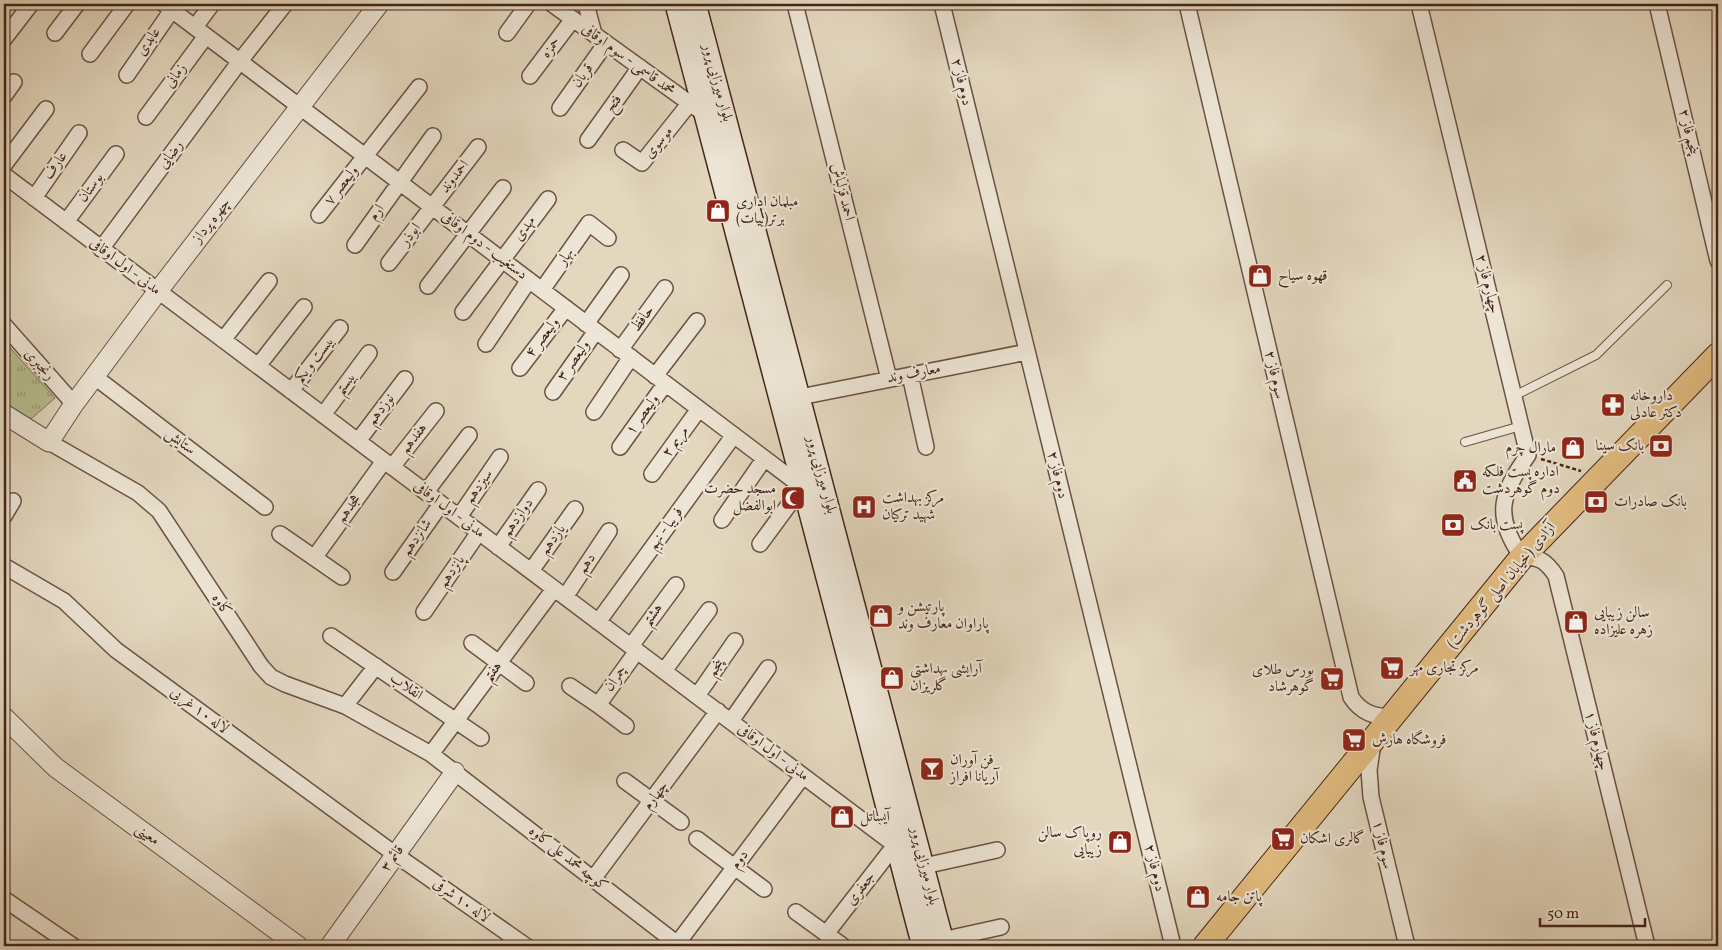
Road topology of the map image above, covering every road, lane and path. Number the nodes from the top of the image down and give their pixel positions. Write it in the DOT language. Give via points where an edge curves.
graph roads {
  1 [pos="31,4"];
  2 [pos="77,4"];
  3 [pos="127,4"];
  4 [pos="212,4"];
  5 [pos="285,4"];
  6 [pos="379,4"];
  7 [pos="528,4"];
  8 [pos="552,4"];
  9 [pos="586,4"];
  10 [pos="676,4"];
  11 [pos="695,4"];
  12 [pos="795,4"];
  13 [pos="942,4"];
  14 [pos="1187,4"];
  15 [pos="1419,4"];
  16 [pos="1657,4"];
  17 [pos="168,7"];
  18 [pos="573,19"];
  19 [pos="201,32"];
  20 [pos="55,33"];
  21 [pos="507,33"];
  22 [pos="594,34"];
  23 [pos="4,39"];
  24 [pos="606,44"];
  25 [pos="90,54"];
  26 [pos="240,61"];
  27 [pos="640,68"];
  28 [pos="127,75"];
  29 [pos="530,76"];
  30 [pos="14,82"];
  31 [pos="419,87"];
  32 [pos="4,96"];
  33 [pos="300,107"];
  34 [pos="560,108"];
  35 [pos="46,109"];
  36 [pos="698,110"];
  37 [pos="146,117"];
  38 [pos="79,133"];
  39 [pos="433,136"];
  40 [pos="588,140"];
  41 [pos="478,147"];
  42 [pos="623,150"];
  43 [pos="116,154"];
  44 [pos="365,156"];
  45 [pos="4,165"];
  46 [pos="4,175"];
  47 [pos="399,182"];
  48 [pos="503,188"];
  49 [pos="34,198"];
  50 [pos="548,199"];
  51 [pos="432,207"];
  52 [pos="319,215"];
  53 [pos="66,222"];
  54 [pos="468,234"];
  55 [pos="608,238"];
  56 [pos="355,245"];
  57 [pos="101,249"];
  58 [pos="502,260"];
  59 [pos="1718,261"];
  60 [pos="389,264"];
  61 [pos="621,275"];
  62 [pos="529,280"];
  63 [pos="269,281"];
  64 [pos="1666,285"];
  65 [pos="428,286"];
  66 [pos="665,288"];
  67 [pos="542,290"];
  68 [pos="158,291"];
  69 [pos="304,306"];
  70 [pos="566,308"];
  71 [pos="463,312"];
  72 [pos="696,321"];
  73 [pos="4,325"];
  74 [pos="591,327"];
  75 [pos="340,328"];
  76 [pos="223,340"];
  77 [pos="486,344"];
  78 [pos="1027,352"];
  79 [pos="369,353"];
  80 [pos="626,354"];
  81 [pos="1718,355"];
  82 [pos="258,366"];
  83 [pos="520,368"];
  84 [pos="910,375"];
  85 [pos="95,377"];
  86 [pos="405,379"];
  87 [pos="889,379"];
  88 [pos="660,380"];
  89 [pos="291,391"];
  90 [pos="553,392"];
  91 [pos="1514,396"];
  92 [pos="800,397"];
  93 [pos="74,404"];
  94 [pos="699,409"];
  95 [pos="436,411"];
  96 [pos="594,412"];
  97 [pos="4,414"];
  98 [pos="323,415"];
  99 [pos="1521,426"];
  100 [pos="469,435"];
  101 [pos="734,436"];
  102 [pos="358,441"];
  103 [pos="49,442"];
  104 [pos="1465,442"];
  105 [pos="620,447"];
  106 [pos="926,447"];
  107 [pos="1528,455"];
  108 [pos="500,457"];
  109 [pos="764,459"];
  110 [pos="388,464"];
  111 [pos="652,474"];
  112 [pos="1600,477"];
  113 [pos="803,488"];
  114 [pos="538,490"];
  115 [pos="426,492"];
  116 [pos="13,501"];
  117 [pos="441,504"];
  118 [pos="265,507"];
  119 [pos="575,509"];
  120 [pos="4,516"];
  121 [pos="458,517"];
  122 [pos="722,520"];
  123 [pos="609,531"];
  124 [pos="479,532"];
  125 [pos="280,534"];
  126 [pos="760,544"];
  127 [pos="498,547"];
  128 [pos="1522,557"];
  129 [pos="314,558"];
  130 [pos="4,566"];
  131 [pos="531,571"];
  132 [pos="393,572"];
  133 [pos="342,577"];
  134 [pos="676,585"];
  135 [pos="560,593"];
  136 [pos="709,610"];
  137 [pos="424,612"];
  138 [pos="598,622"];
  139 [pos="331,636"];
  140 [pos="735,641"];
  141 [pos="472,643"];
  142 [pos="634,648"];
  143 [pos="500,663"];
  144 [pos="376,666"];
  145 [pos="768,668"];
  146 [pos="664,671"];
  147 [pos="526,683"];
  148 [pos="570,686"];
  149 [pos="697,696"];
  150 [pos="598,705"];
  151 [pos="345,706"];
  152 [pos="718,711"];
  153 [pos="1393,716"];
  154 [pos="4,717"];
  155 [pos="456,721"];
  156 [pos="731,721"];
  157 [pos="626,726"];
  158 [pos="481,738"];
  159 [pos="1373,743"];
  160 [pos="431,754"];
  161 [pos="455,772"];
  162 [pos="803,776"];
  163 [pos="625,782"];
  164 [pos="652,801"];
  165 [pos="681,822"];
  166 [pos="697,839"];
  167 [pos="895,844"];
  168 [pos="997,850"];
  169 [pos="396,855"];
  170 [pos="924,866"];
  171 [pos="735,867"];
  172 [pos="593,879"];
  173 [pos="764,889"];
  174 [pos="4,899"];
  175 [pos="796,912"];
  176 [pos="1001,927"];
  177 [pos="826,934"];
  178 [pos="936,944"];
  179 [pos="679,945"];
  180 [pos="73,946"];
  181 [pos="298,946"];
  182 [pos="330,946"];
  183 [pos="526,946"];
  184 [pos="843,946"];
  185 [pos="1173,946"];
  186 [pos="1205,946"];
  187 [pos="1407,946"];
  188 [pos="1647,946"];
  1 -- 23 [label="street"];
  2 -- 20 [label="street"];
  3 -- 25 [label="street"];
  4 -- 19 [label="street, زمانی"];
  5 -- 26 [label="street, رضایی"];
  6 -- 33 [label="street, چهره پرداز"];
  7 -- 21 [label="street"];
  8 -- 18 [label="street, محمد قاسمی - سوم اوقافی"];
  9 -- 22 [label="street"];
  10 -- 36 [label="main road, بلوار میرزایی پرور"];
  11 -- 92 [label="main road, بلوار میرزایی پرور"];
  12 -- 87 [label="street, احمد قزلباش"];
  13 -- 78 [label="street, دوم فاز ۲"];
  14 -- 153 [label="street, سوم فاز ۲" via="1351,697 1355,704 1371,715"];
  15 -- 91 [label="street, چهارم فاز ۲"];
  16 -- 59 [label="street, پنجم فاز ۲"];
  17 -- 19 [label="street, دستغیب - دوم اوقافی"];
  17 -- 28 [label="street, عابدی"];
  18 -- 22 [label="street, محمد قاسمی - سوم اوقافی"];
  18 -- 29 [label="street, حمزه"];
  19 -- 26 [label="street, دستغیب - دوم اوقافی"];
  19 -- 37 [label="street, زمانی"];
  22 -- 24 [label="street, محمد قاسمی - سوم اوقافی"];
  24 -- 27 [label="street, محمد قاسمی - سوم اوقافی"];
  24 -- 34 [label="street, قربان"];
  26 -- 33 [label="street, دستغیب - دوم اوقافی"];
  26 -- 57 [label="street, رضایی"];
  27 -- 36 [label="street, محمد قاسمی - سوم اوقافی"];
  27 -- 40 [label="street, فتح"];
  30 -- 32 [label="street"];
  31 -- 44 [label="street"];
  33 -- 44 [label="street, دستغیب - دوم اوقافی"];
  33 -- 68 [label="street, چهره پرداز"];
  35 -- 45 [label="street"];
  36 -- 42 [label="street, موسوی" via="648,167"];
  36 -- 113 [label="main road, بلوار میرزایی پرور"];
  38 -- 49 [label="street, عارف"];
  39 -- 47 [label="street, ارم"];
  41 -- 51 [label="street, احمدوند"];
  43 -- 53 [label="street, بوستان"];
  44 -- 47 [label="street, دستغیب - دوم اوقافی"];
  44 -- 52 [label="street, ولیعصر ۷"];
  46 -- 49 [label="street, مدنی - اول اوقافی"];
  47 -- 51 [label="street, دستغیب - دوم اوقافی"];
  47 -- 56 [label="street, ارم"];
  48 -- 54 [label="street"];
  49 -- 53 [label="street, مدنی - اول اوقافی"];
  50 -- 58 [label="street, مهدی"];
  51 -- 54 [label="street, دستغیب - دوم اوقافی"];
  51 -- 60 [label="street, ابوذر"];
  53 -- 57 [label="street, مدنی - اول اوقافی"];
  54 -- 58 [label="street, دستغیب - دوم اوقافی"];
  54 -- 65 [label="street"];
  55 -- 67 [label="street, بهار" via="589,223"];
  57 -- 68 [label="street, مدنی - اول اوقافی"];
  58 -- 62 [label="street, دستغیب - دوم اوقافی"];
  58 -- 71 [label="street, مهدی"];
  61 -- 74 [label="street, ولیعصر ۳"];
  62 -- 67 [label="street, دستغیب - دوم اوقافی"];
  62 -- 77 [label="street"];
  63 -- 76 [label="street"];
  64 -- 91 [label="lane" via="1596,355"];
  66 -- 80 [label="street, حافظ"];
  67 -- 70 [label="street, دستغیب - دوم اوقافی"];
  68 -- 76 [label="street, مدنی - اول اوقافی"];
  68 -- 85 [label="street, چهره پرداز"];
  69 -- 82 [label="street"];
  70 -- 74 [label="street, دستغیب - دوم اوقافی"];
  70 -- 83 [label="street, ولیعصر ۴"];
  72 -- 88 [label="street, ولیعصر ۱"];
  73 -- 93 [label="street, رنجبری"];
  74 -- 80 [label="street, دستغیب - دوم اوقافی"];
  74 -- 90 [label="street, ولیعصر ۳"];
  75 -- 89 [label="street, بیست و یکم"];
  76 -- 82 [label="street, مدنی - اول اوقافی"];
  78 -- 84 [label="street, معارف وند"];
  78 -- 185 [label="street, دوم فاز ۲"];
  79 -- 98 [label="street, بیستم"];
  80 -- 88 [label="street, دستغیب - دوم اوقافی"];
  80 -- 96 [label="street, حافظ"];
  81 -- 112 [label="main road, آزادی (خیابان اصلی گوهردشت)"];
  82 -- 89 [label="street, مدنی - اول اوقافی"];
  84 -- 87 [label="street, معارف وند"];
  84 -- 106 [label="street"];
  85 -- 93 [label="street, چهره پرداز"];
  85 -- 118 [label="street, ستایش"];
  86 -- 102 [label="street, نوزدهم"];
  87 -- 92 [label="street, معارف وند"];
  88 -- 94 [label="street, دستغیب - دوم اوقافی"];
  88 -- 105 [label="street, ولیعصر ۱"];
  89 -- 98 [label="street, مدنی - اول اوقافی"];
  91 -- 99 [label="street, چهارم فاز ۲"];
  92 -- 170 [label="main road, بلوار میرزایی پرور"];
  93 -- 103 [label="street, چهره پرداز"];
  94 -- 101 [label="street, دستغیب - دوم اوقافی"];
  94 -- 111 [label="street, مریم ۲"];
  95 -- 110 [label="street, هفدهم"];
  97 -- 103 [label="street, کاوه"];
  98 -- 102 [label="street, مدنی - اول اوقافی"];
  99 -- 104 [label="lane"];
  99 -- 107 [label="street, چهارم فاز ۲"];
  100 -- 115 [label="street"];
  101 -- 109 [label="street, دستغیب - دوم اوقافی"];
  101 -- 138 [label="street, فریبا - نهم"];
  102 -- 110 [label="street, مدنی - اول اوقافی"];
  103 -- 151 [label="street, کاوه" via="138,493 159,511 271,677"];
  107 -- 112 [label="path"];
  107 -- 128 [label="street" via="1511,480 1504,505 1507,531"];
  108 -- 121 [label="street, سیزدهم"];
  109 -- 113 [label="street, دستغیب - دوم اوقافی"];
  109 -- 122 [label="street"];
  110 -- 115 [label="street, مدنی - اول اوقافی"];
  110 -- 129 [label="street, هجدهم"];
  112 -- 128 [label="main road, آزادی (خیابان اصلی گوهردشت)"];
  113 -- 126 [label="street"];
  113 -- 167 [label="main road, بلوار میرزایی پرور"];
  114 -- 127 [label="street, دوازدهم"];
  115 -- 117 [label="street, مدنی - اول اوقافی"];
  116 -- 120 [label="street"];
  117 -- 121 [label="street, مدنی - اول اوقافی"];
  117 -- 132 [label="street, شانزدهم"];
  119 -- 131 [label="street, یازدهم"];
  121 -- 124 [label="street, مدنی - اول اوقافی"];
  123 -- 135 [label="street, دهم"];
  124 -- 127 [label="street, مدنی - اول اوقافی"];
  124 -- 137 [label="street, پانزدهم"];
  125 -- 129 [label="street"];
  127 -- 131 [label="street, مدنی - اول اوقافی"];
  128 -- 153 [label="main road, آزادی (خیابان اصلی گوهردشت)"];
  128 -- 188 [label="street, چهارم فاز ۱" via="1539,558 1556,576"];
  129 -- 133 [label="street"];
  130 -- 169 [label="street, لاله ۱۰ غربی" via="64,601 116,650"];
  131 -- 135 [label="street, مدنی - اول اوقافی"];
  134 -- 142 [label="street, هشتم"];
  135 -- 138 [label="street, مدنی - اول اوقافی"];
  135 -- 143 [label="street, هفتم"];
  136 -- 146 [label="street"];
  138 -- 142 [label="street, مدنی - اول اوقافی"];
  139 -- 144 [label="street, انقلاب"];
  140 -- 149 [label="street, پنجم"];
  141 -- 143 [label="street"];
  142 -- 146 [label="street, مدنی - اول اوقافی"];
  142 -- 150 [label="street, چمران"];
  143 -- 147 [label="street"];
  143 -- 155 [label="street, هفتم"];
  144 -- 151 [label="street"];
  144 -- 155 [label="street, انقلاب"];
  145 -- 156 [label="street"];
  146 -- 149 [label="street, مدنی - اول اوقافی"];
  148 -- 150 [label="street, چمران"];
  149 -- 152 [label="street, مدنی - اول اوقافی"];
  150 -- 157 [label="street"];
  151 -- 160 [label="street, کاوه"];
  152 -- 156 [label="street, مدنی - اول اوقافی"];
  152 -- 164 [label="street, چهارم"];
  153 -- 159 [label="main road, آزادی (خیابان اصلی گوهردشت)"];
  154 -- 181 [label="street, معینی" via="55,767"];
  155 -- 158 [label="street, انقلاب"];
  155 -- 160 [label="street, هفتم"];
  156 -- 162 [label="street, مدنی - اول اوقافی"];
  159 -- 186 [label="main road, آزادی (خیابان اصلی گوهردشت)"];
  159 -- 187 [label="street, سوم فاز ۱" via="1369,770 1371,797"];
  160 -- 161 [label="street, کاوه"];
  161 -- 169 [label="street, قائم ۳"];
  161 -- 172 [label="street, کوچه محمد علی کاوه"];
  162 -- 167 [label="street, مدنی - اول اوقافی"];
  162 -- 171 [label="street, دوم"];
  163 -- 164 [label="street"];
  164 -- 165 [label="street"];
  164 -- 172 [label="street, چهارم"];
  166 -- 171 [label="street"];
  167 -- 177 [label="street, جعفری"];
  167 -- 178 [label="main road, بلوار میرزایی پرور"];
  168 -- 170 [label="street"];
  169 -- 182 [label="street, قائم ۳"];
  169 -- 183 [label="street, لاله ۱۰ شرقی"];
  170 -- 178 [label="main road, بلوار میرزایی پرور"];
  171 -- 173 [label="street"];
  171 -- 179 [label="street, دوم"];
  172 -- 179 [label="street, کوچه محمد علی کاوه"];
  174 -- 180 [label="street"];
  175 -- 177 [label="street"];
  176 -- 178 [label="street"];
  177 -- 184 [label="street"];
}
